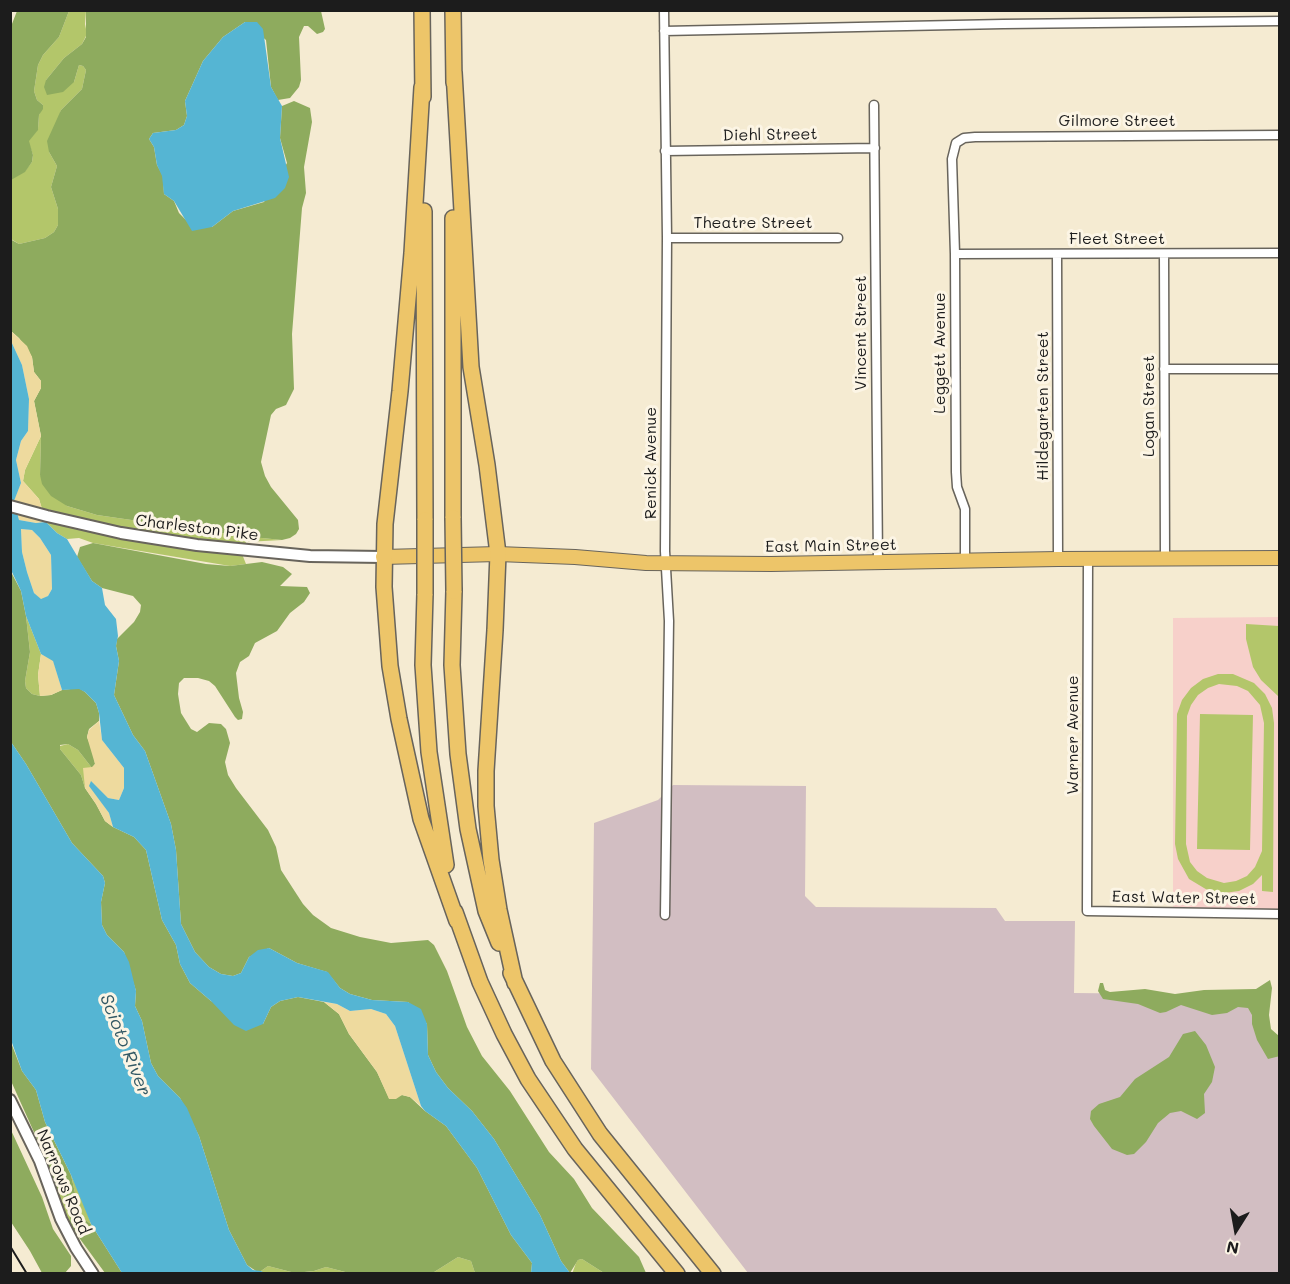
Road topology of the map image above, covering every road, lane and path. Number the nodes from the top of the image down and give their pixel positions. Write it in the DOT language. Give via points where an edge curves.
graph roads {
  1 [pos="422,10"];
  2 [pos="453,10"];
  3 [pos="664,10"];
  4 [pos="1280,21"];
  5 [pos="664,30"];
  6 [pos="454,72"];
  7 [pos="423,87"];
  8 [pos="874,105"];
  9 [pos="1280,135"];
  10 [pos="956,144"];
  11 [pos="875,148"];
  12 [pos="665,151"];
  13 [pos="667,238"];
  14 [pos="838,238"];
  15 [pos="1280,253"];
  16 [pos="955,254"];
  17 [pos="1056,254"];
  18 [pos="1164,254"];
  19 [pos="1164,369"];
  20 [pos="1280,369"];
  21 [pos="10,506"];
  22 [pos="498,554"];
  23 [pos="383,558"];
  24 [pos="1280,558"];
  25 [pos="1058,559"];
  26 [pos="1089,559"];
  27 [pos="1165,559"];
  28 [pos="965,561"];
  29 [pos="878,562"];
  30 [pos="666,564"];
  31 [pos="1087,911"];
  32 [pos="1280,914"];
  33 [pos="665,915"];
  34 [pos="457,921"];
  35 [pos="515,983"];
  36 [pos="10,1100"];
  37 [pos="93,1274"];
  38 [pos="676,1274"];
  39 [pos="713,1274"];
  1 -- 7 [label="highway"];
  2 -- 6 [label="highway"];
  3 -- 5 [label="street, Renick Avenue"];
  4 -- 5 [label="street"];
  5 -- 12 [label="street, Renick Avenue"];
  6 -- 22 [label="highway" via="471,367"];
  6 -- 35 [label="highway, bridge" via="452,665 468,829 486,911"];
  7 -- 23 [label="highway" via="412,253"];
  7 -- 34 [label="highway, bridge" via="423,665 429,752"];
  8 -- 11 [label="street, Vincent Street"];
  9 -- 10 [label="street, Gilmore Street" via="975,137"];
  10 -- 16 [label="street, Leggett Avenue" via="952,159"];
  11 -- 12 [label="street, Diehl Street"];
  11 -- 29 [label="street, Vincent Street"];
  12 -- 13 [label="street, Renick Avenue"];
  13 -- 14 [label="street, Theatre Street"];
  13 -- 30 [label="street, Renick Avenue"];
  15 -- 18 [label="street, Fleet Street"];
  16 -- 17 [label="street, Fleet Street"];
  16 -- 28 [label="street, Leggett Avenue" via="956,472 965,509"];
  17 -- 18 [label="street, Fleet Street"];
  17 -- 25 [label="street, Hildegarten Street"];
  18 -- 19 [label="street, Logan Street"];
  19 -- 20 [label="street"];
  19 -- 27 [label="street, Logan Street"];
  21 -- 23 [label="street, Charleston Pike" via="121,533 197,545 339,558"];
  22 -- 23 [label="main road, East Main Street"];
  22 -- 30 [label="main road, East Main Street"];
  22 -- 35 [label="highway" via="486,806 499,910"];
  23 -- 34 [label="highway" via="390,666 399,719 421,819"];
  24 -- 27 [label="main road, East Main Street"];
  25 -- 26 [label="main road, East Main Street"];
  25 -- 28 [label="main road, East Main Street"];
  26 -- 27 [label="main road, East Main Street"];
  26 -- 31 [label="street, Warner Avenue"];
  28 -- 29 [label="main road, East Main Street"];
  29 -- 30 [label="main road, East Main Street"];
  30 -- 33 [label="street, Renick Avenue" via="669,643"];
  31 -- 32 [label="street, East Water Street"];
  34 -- 38 [label="highway" via="480,982 528,1079 574,1149"];
  35 -- 39 [label="highway" via="553,1061 600,1134"];
  36 -- 37 [label="street, Narrows Road" via="40,1161 61,1219"];
}
